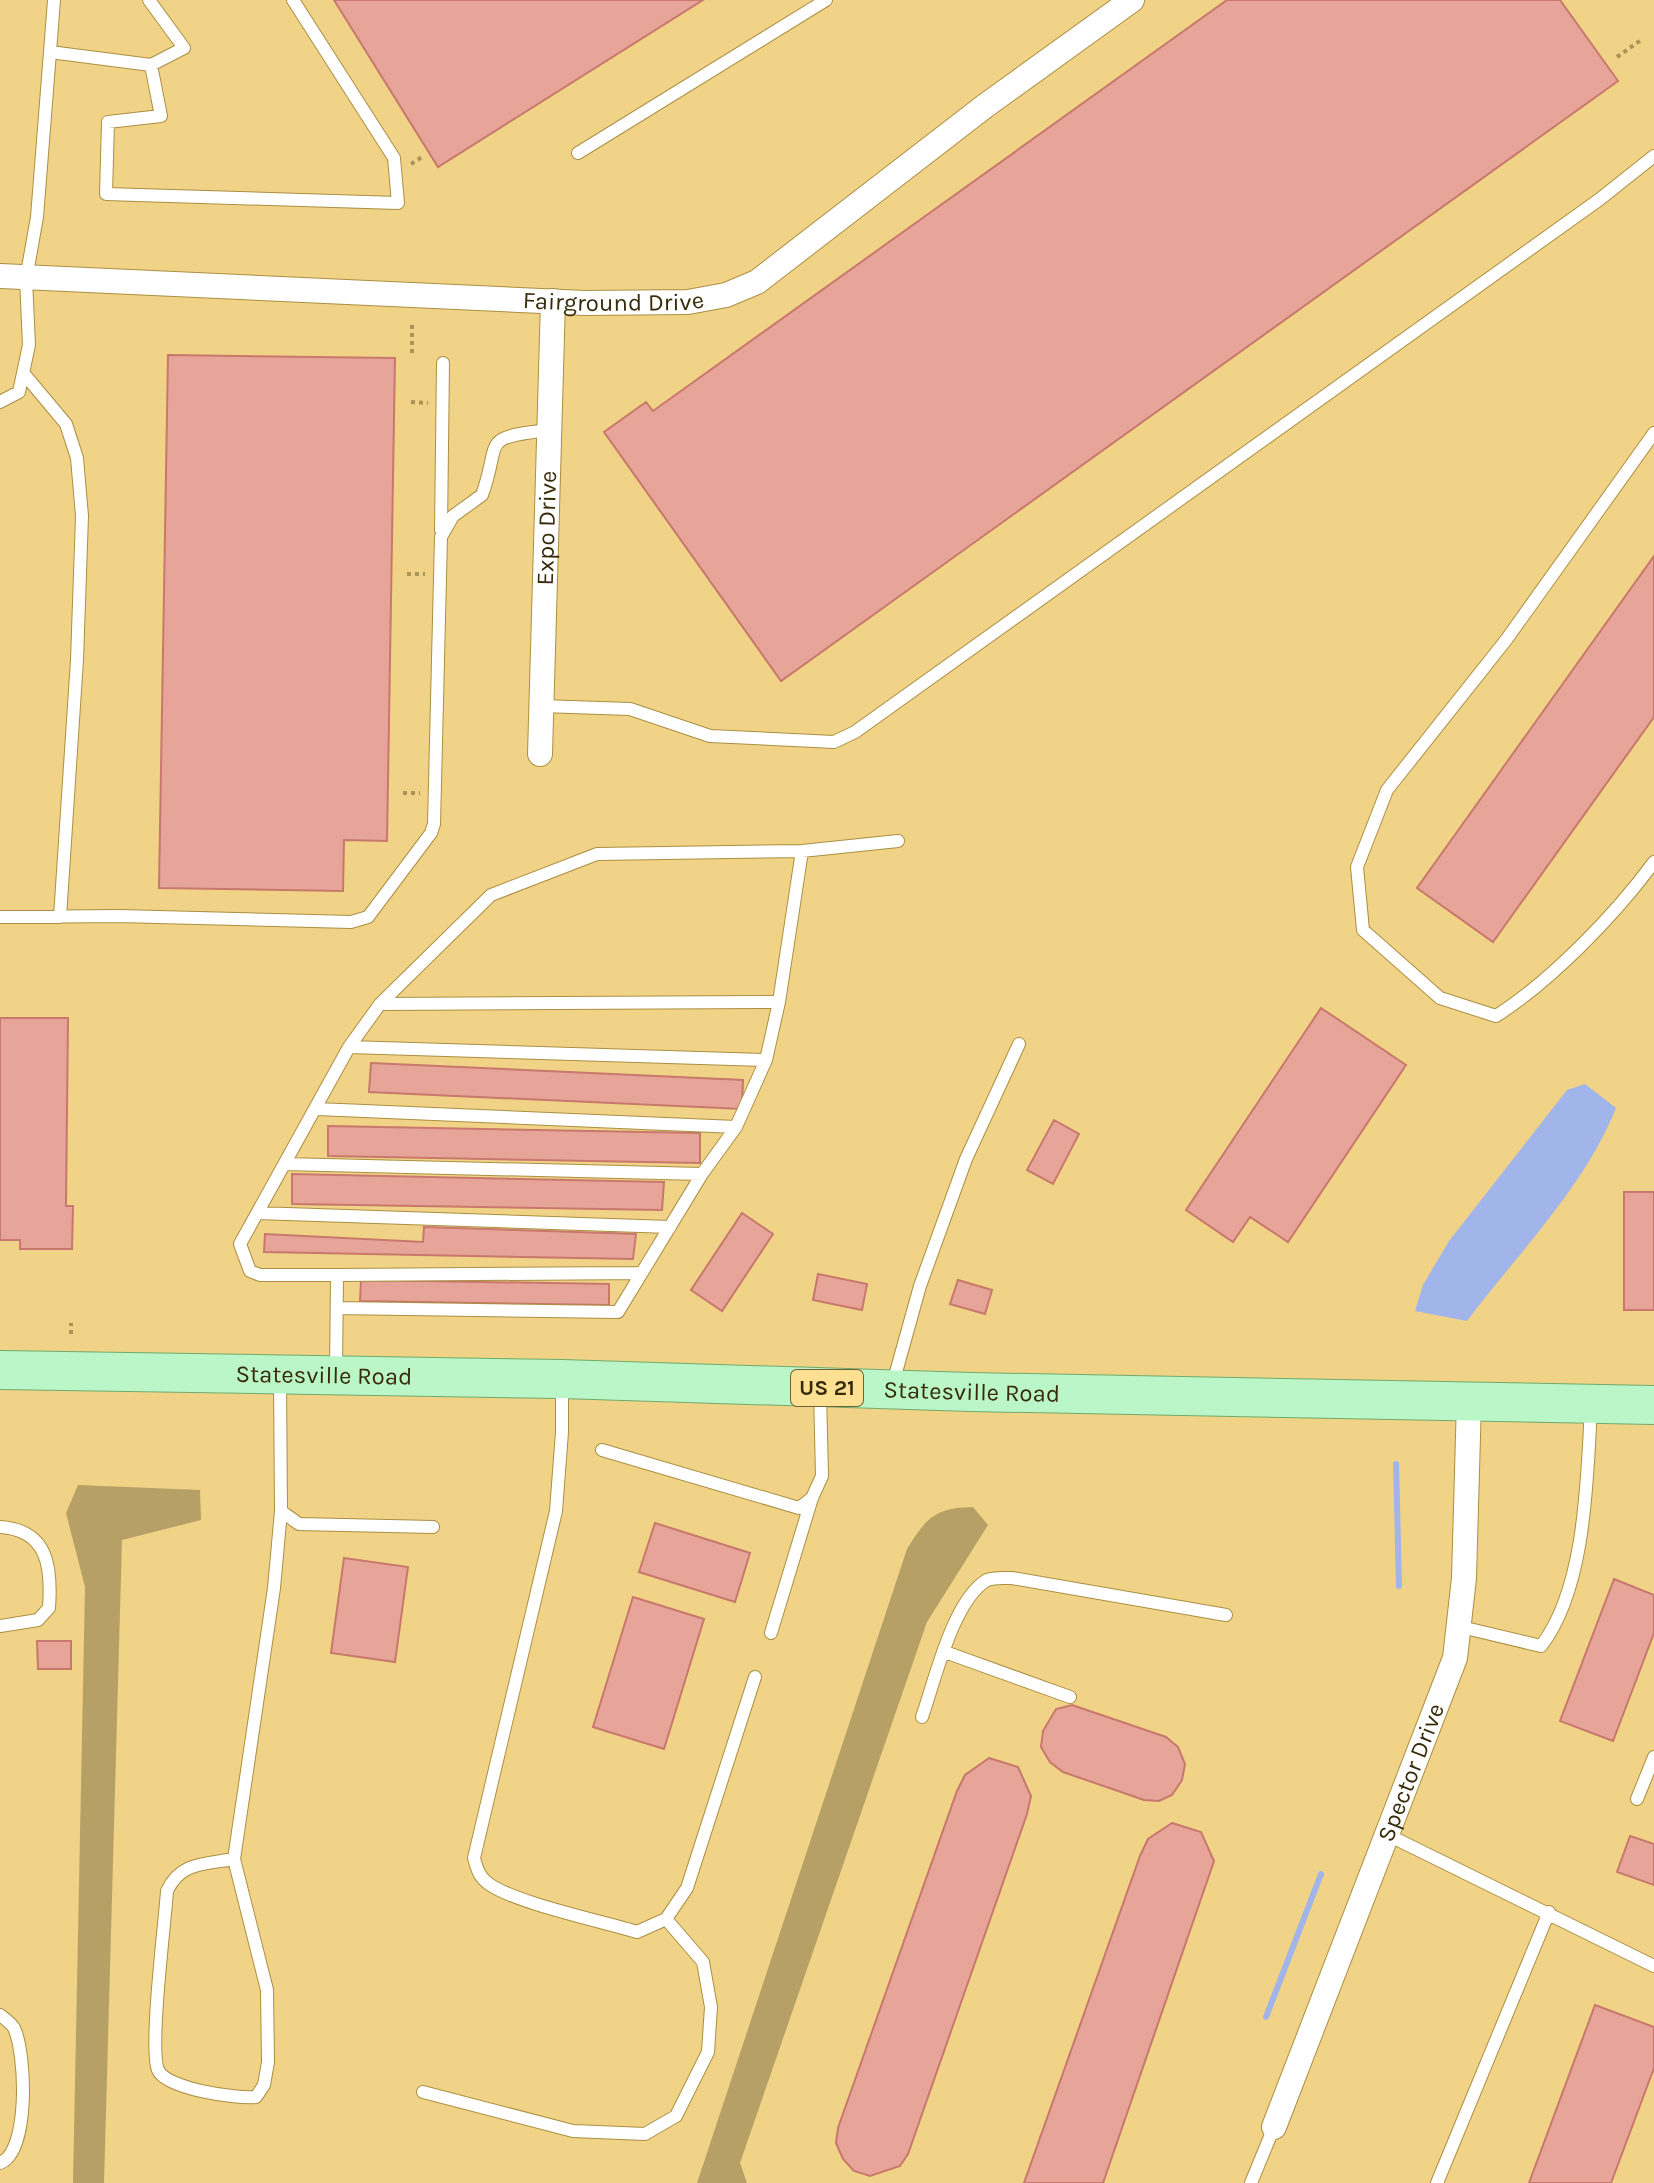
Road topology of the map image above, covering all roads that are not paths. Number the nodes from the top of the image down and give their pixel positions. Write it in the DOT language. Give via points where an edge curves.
graph roads {
  1 [pos="54,0"];
  2 [pos="149,0"];
  3 [pos="293,0"];
  4 [pos="826,0"];
  5 [pos="1132,0"];
  6 [pos="50,52"];
  7 [pos="151,65"];
  8 [pos="578,153"];
  9 [pos="1654,156"];
  10 [pos="0,276"];
  11 [pos="26,279"];
  12 [pos="553,301"];
  13 [pos="443,363"];
  14 [pos="25,375"];
  15 [pos="0,402"];
  16 [pos="549,430"];
  17 [pos="1654,433"];
  18 [pos="441,537"];
  19 [pos="541,706"];
  20 [pos="540,754"];
  21 [pos="898,841"];
  22 [pos="802,851"];
  23 [pos="1654,862"];
  24 [pos="0,917"];
  25 [pos="60,917"];
  26 [pos="779,1002"];
  27 [pos="380,1004"];
  28 [pos="1019,1044"];
  29 [pos="349,1047"];
  30 [pos="766,1060"];
  31 [pos="317,1109"];
  32 [pos="736,1127"];
  33 [pos="284,1164"];
  34 [pos="702,1174"];
  35 [pos="257,1213"];
  36 [pos="670,1227"];
  37 [pos="641,1273"];
  38 [pos="337,1275"];
  39 [pos="337,1308"];
  40 [pos="0,1370"];
  41 [pos="280,1375"];
  42 [pos="336,1376"];
  43 [pos="562,1379"];
  44 [pos="820,1388"];
  45 [pos="891,1390"];
  46 [pos="1469,1401"];
  47 [pos="1592,1404"];
  48 [pos="1654,1405"];
  49 [pos="602,1450"];
  50 [pos="812,1498"];
  51 [pos="281,1511"];
  52 [pos="0,1527"];
  53 [pos="433,1527"];
  54 [pos="1226,1615"];
  55 [pos="0,1626"];
  56 [pos="1461,1627"];
  57 [pos="771,1633"];
  58 [pos="945,1652"];
  59 [pos="755,1677"];
  60 [pos="1070,1697"];
  61 [pos="922,1717"];
  62 [pos="1654,1757"];
  63 [pos="1637,1799"];
  64 [pos="1388,1835"];
  65 [pos="234,1859"];
  66 [pos="1549,1912"];
  67 [pos="666,1919"];
  68 [pos="1654,1966"];
  69 [pos="0,2015"];
  70 [pos="423,2092"];
  71 [pos="1274,2127"];
  72 [pos="0,2163"];
  73 [pos="1251,2183"];
  74 [pos="1437,2183"];
  1 -- 6 [label="lane"];
  2 -- 7 [label="lane" via="184,48"];
  3 -- 7 [label="lane" via="394,158 398,203 106,194 108,122 161,116"];
  4 -- 8 [label="lane"];
  5 -- 12 [label="street, Fairground Drive" via="757,282 688,302"];
  6 -- 7 [label="lane"];
  6 -- 11 [label="lane" via="37,217"];
  9 -- 19 [label="lane" via="855,732 834,742 710,736 630,709"];
  10 -- 11 [label="street, Fairground Drive"];
  11 -- 12 [label="street, Fairground Drive"];
  11 -- 14 [label="lane"];
  12 -- 16 [label="street, Expo Drive"];
  13 -- 18 [label="lane"];
  14 -- 15 [label="lane" via="19,392"];
  14 -- 25 [label="lane" via="66,424 77,458 82,516"];
  16 -- 18 [label="lane" via="509,435 498,442 491,451 482,495 453,516"];
  16 -- 19 [label="street, Expo Drive"];
  17 -- 23 [label="lane" via="1506,640 1387,790 1357,867 1363,930 1440,998 1496,1016 1518,1002 1626,901"];
  18 -- 25 [label="lane" via="434,824 368,917 351,922"];
  19 -- 20 [label="street, Expo Drive"];
  21 -- 22 [label="lane"];
  22 -- 26 [label="lane"];
  22 -- 27 [label="lane" via="597,854 491,895"];
  24 -- 25 [label="lane"];
  26 -- 27 [label="lane"];
  26 -- 30 [label="lane"];
  27 -- 29 [label="lane"];
  28 -- 45 [label="lane" via="966,1159 920,1286"];
  29 -- 30 [label="lane"];
  29 -- 31 [label="lane"];
  30 -- 32 [label="lane"];
  31 -- 32 [label="lane"];
  31 -- 33 [label="lane"];
  32 -- 34 [label="lane"];
  33 -- 34 [label="lane"];
  33 -- 35 [label="lane"];
  34 -- 36 [label="lane"];
  35 -- 36 [label="lane"];
  35 -- 38 [label="lane" via="240,1244 250,1271"];
  36 -- 37 [label="lane"];
  37 -- 38 [label="lane"];
  37 -- 39 [label="lane" via="618,1312"];
  38 -- 39 [label="lane"];
  39 -- 42 [label="lane"];
  40 -- 41 [label="main road, Statesville Road / US 21"];
  41 -- 42 [label="main road, Statesville Road / US 21"];
  41 -- 51 [label="lane"];
  42 -- 43 [label="main road, Statesville Road / US 21"];
  43 -- 44 [label="main road, Statesville Road / US 21"];
  43 -- 67 [label="lane" via="556,1511 474,1858 479,1874 491,1885 517,1896 637,1932"];
  44 -- 45 [label="main road, Statesville Road / US 21"];
  44 -- 50 [label="lane" via="822,1476"];
  45 -- 46 [label="main road, Statesville Road / US 21"];
  46 -- 47 [label="main road, Statesville Road / US 21"];
  46 -- 56 [label="street, Spector Drive"];
  47 -- 48 [label="main road, Statesville Road / US 21"];
  47 -- 56 [label="lane" via="1585,1528 1555,1629 1541,1646"];
  49 -- 50 [label="lane" via="799,1508"];
  50 -- 57 [label="lane"];
  51 -- 53 [label="lane" via="299,1524"];
  51 -- 65 [label="lane"];
  52 -- 55 [label="lane" via="21,1528 41,1544 51,1581 49,1608 38,1620"];
  54 -- 58 [label="lane" via="990,1578 971,1593"];
  56 -- 64 [label="street, Spector Drive" via="1440,1704"];
  58 -- 60 [label="lane"];
  58 -- 61 [label="lane"];
  59 -- 67 [label="lane" via="687,1888"];
  62 -- 63 [label="lane"];
  64 -- 66 [label="lane"];
  64 -- 71 [label="street, Spector Drive"];
  65 -- 65 [label="lane" via="267,1990 268,2062 256,2097 236,2100 166,2080 157,2070 156,2041 167,1891 174,1876 188,1866"];
  66 -- 68 [label="lane"];
  66 -- 74 [label="lane"];
  67 -- 70 [label="lane" via="703,1962 711,2007 708,2052 676,2116 645,2134 573,2131"];
  69 -- 72 [label="lane" via="13,2027 23,2074 20,2133 13,2152"];
  71 -- 73 [label="lane"];
}
